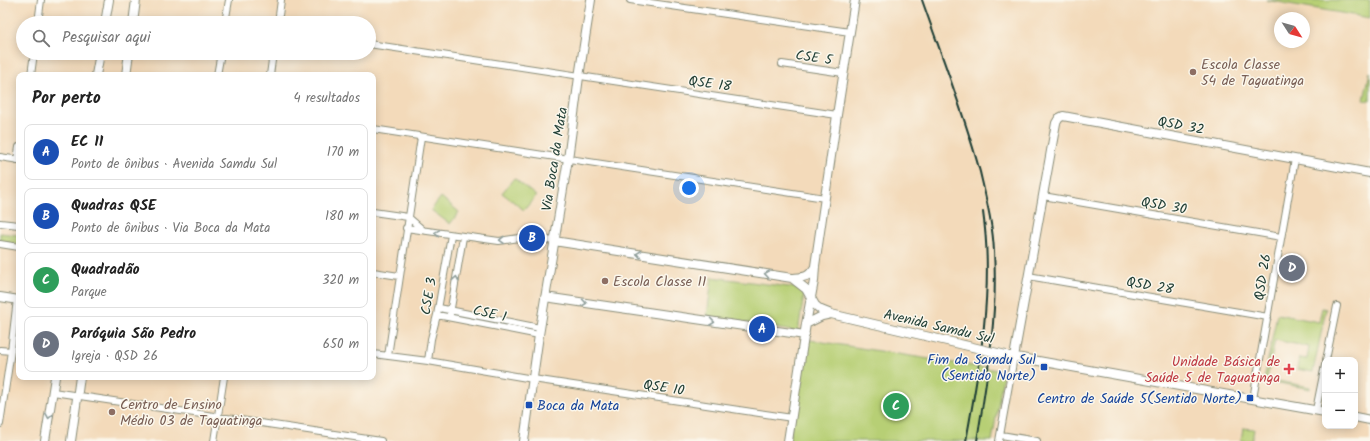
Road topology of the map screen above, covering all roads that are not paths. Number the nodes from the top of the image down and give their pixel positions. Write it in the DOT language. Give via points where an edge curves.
graph roads {
  1 [pos="41,0"];
  2 [pos="109,0"];
  3 [pos="136,0"];
  4 [pos="229,0"];
  5 [pos="281,0"];
  6 [pos="591,0"];
  7 [pos="630,0"];
  8 [pos="855,0"];
  9 [pos="39,16"];
  10 [pos="106,16"];
  11 [pos="134,16"];
  12 [pos="226,16"];
  13 [pos="279,16"];
  14 [pos="850,32"];
  15 [pos="376,45"];
  16 [pos="33,60"];
  17 [pos="99,60"];
  18 [pos="128,60"];
  19 [pos="220,60"];
  20 [pos="272,60"];
  21 [pos="782,64"];
  22 [pos="31,72"];
  23 [pos="97,72"];
  24 [pos="126,72"];
  25 [pos="218,72"];
  26 [pos="270,72"];
  27 [pos="843,73"];
  28 [pos="579,77"];
  29 [pos="837,115"];
  30 [pos="376,129"];
  31 [pos="421,136"];
  32 [pos="0,157"];
  33 [pos="568,159"];
  34 [pos="1295,159"];
  35 [pos="16,160"];
  36 [pos="1370,173"];
  37 [pos="1043,196"];
  38 [pos="825,198"];
  39 [pos="376,212"];
  40 [pos="408,217"];
  41 [pos="0,223"];
  42 [pos="16,225"];
  43 [pos="406,228"];
  44 [pos="424,231"];
  45 [pos="451,235"];
  46 [pos="463,237"];
  47 [pos="1281,237"];
  48 [pos="554,241"];
  49 [pos="0,244"];
  50 [pos="16,247"];
  51 [pos="815,266"];
  52 [pos="376,272"];
  53 [pos="399,276"];
  54 [pos="1028,276"];
  55 [pos="792,278"];
  56 [pos="0,297"];
  57 [pos="545,297"];
  58 [pos="812,297"];
  59 [pos="16,299"];
  60 [pos="1337,306"];
  61 [pos="438,308"];
  62 [pos="451,310"];
  63 [pos="16,314"];
  64 [pos="831,314"];
  65 [pos="437,315"];
  66 [pos="450,317"];
  67 [pos="1268,317"];
  68 [pos="806,324"];
  69 [pos="539,331"];
  70 [pos="805,335"];
  71 [pos="0,350"];
  72 [pos="11,351"];
  73 [pos="376,354"];
  74 [pos="388,356"];
  75 [pos="1014,356"];
  76 [pos="1327,357"];
  77 [pos="428,361"];
  78 [pos="533,379"];
  79 [pos="55,380"];
  80 [pos="80,380"];
  81 [pos="224,380"];
  82 [pos="1322,380"];
  83 [pos="53,392"];
  84 [pos="77,396"];
  85 [pos="1253,399"];
  86 [pos="1316,410"];
  87 [pos="1322,411"];
  88 [pos="1,415"];
  89 [pos="218,416"];
  90 [pos="792,418"];
  91 [pos="1358,418"];
  92 [pos="1370,420"];
  93 [pos="0,424"];
  94 [pos="1000,438"];
  95 [pos="45,441"];
  96 [pos="71,441"];
  97 [pos="214,441"];
  98 [pos="381,441"];
  99 [pos="524,441"];
  100 [pos="788,441"];
  101 [pos="1037,441"];
  1 -- 9 [label="street"];
  2 -- 10 [label="street"];
  3 -- 11 [label="street"];
  4 -- 12 [label="street"];
  5 -- 13 [label="street"];
  6 -- 28 [label="street, Via Boca da Mata"];
  7 -- 14 [label="street"];
  8 -- 14 [label="street"];
  14 -- 27 [label="street"];
  15 -- 28 [label="street, QSE 18"];
  16 -- 22 [label="street"];
  17 -- 23 [label="street"];
  18 -- 24 [label="street"];
  19 -- 25 [label="street"];
  20 -- 26 [label="street"];
  21 -- 27 [label="street, CSE 5"];
  27 -- 29 [label="street"];
  28 -- 29 [label="street, QSE 18"];
  28 -- 33 [label="street, Via Boca da Mata"];
  29 -- 38 [label="street"];
  30 -- 31 [label="street"];
  31 -- 33 [label="street"];
  31 -- 40 [label="street"];
  32 -- 35 [label="street"];
  33 -- 38 [label="street"];
  33 -- 48 [label="street, Via Boca da Mata"];
  34 -- 36 [label="street, QSD 32"];
  34 -- 37 [label="street, QSD 32" via="1063,116 1056,123"];
  34 -- 47 [label="street, QSD 26"];
  37 -- 47 [label="street, QSD 30"];
  37 -- 54 [label="street"];
  38 -- 51 [label="street"];
  39 -- 40 [label="street"];
  40 -- 43 [label="street"];
  40 -- 44 [label="street"];
  41 -- 42 [label="street"];
  43 -- 44 [label="street"];
  43 -- 53 [label="street"];
  45 -- 44 [label="street, one-way"];
  45 -- 46 [label="street"];
  45 -- 61 [label="street, CSE 3"];
  48 -- 46 [label="street, one-way" via="526,237 499,241"];
  62 -- 46 [label="street, CSE 3, one-way"];
  47 -- 67 [label="street, QSD 26"];
  55 -- 48 [label="street, one-way"];
  48 -- 57 [label="street, Via Boca da Mata"];
  49 -- 50 [label="street"];
  51 -- 55 [label="street" via="810,275"];
  51 -- 58 [label="street"];
  52 -- 53 [label="street"];
  53 -- 74 [label="street"];
  54 -- 67 [label="street, QSD 28"];
  54 -- 75 [label="street"];
  55 -- 58 [label="street, Avenida Samdu Sul"];
  56 -- 59 [label="street"];
  57 -- 69 [label="street, Via Boca da Mata"];
  57 -- 70 [label="street, one-way"];
  58 -- 64 [label="street, Avenida Samdu Sul" via="818,307"];
  58 -- 68 [label="street"];
  60 -- 76 [label="street"];
  61 -- 62 [label="street, CSE 1"];
  61 -- 65 [label="street, CSE 3"];
  62 -- 66 [label="street, CSE 3"];
  62 -- 69 [label="street, CSE 1"];
  63 -- 72 [label="street"];
  64 -- 68 [label="street"];
  64 -- 75 [label="street, Avenida Samdu Sul, bridge"];
  65 -- 66 [label="street, CSE 1"];
  65 -- 77 [label="street, CSE 3"];
  66 -- 69 [label="street, CSE 1"];
  67 -- 85 [label="street, QSD 26"];
  68 -- 70 [label="street"];
  69 -- 78 [label="street, Via Boca da Mata"];
  70 -- 90 [label="street"];
  71 -- 72 [label="street"];
  72 -- 88 [label="street"];
  73 -- 74 [label="street, QSE 10"];
  74 -- 77 [label="street, QSE 10"];
  75 -- 85 [label="street, Avenida Samdu Sul"];
  75 -- 94 [label="street"];
  77 -- 78 [label="street, QSE 10"];
  78 -- 90 [label="street, QSE 10"];
  78 -- 99 [label="street, Via Boca da Mata"];
  79 -- 83 [label="street"];
  80 -- 84 [label="street"];
  81 -- 89 [label="street"];
  82 -- 86 [label="street"];
  83 -- 84 [label="street"];
  83 -- 95 [label="street, one-way"];
  84 -- 89 [label="street"];
  84 -- 96 [label="street"];
  85 -- 86 [label="street, Avenida Samdu Sul"];
  86 -- 87 [label="street, Avenida Samdu Sul"];
  88 -- 93 [label="street"];
  89 -- 97 [label="street"];
  89 -- 98 [label="street"];
  90 -- 100 [label="street"];
  91 -- 92 [label="street"];
  94 -- 101 [label="street"];
}
